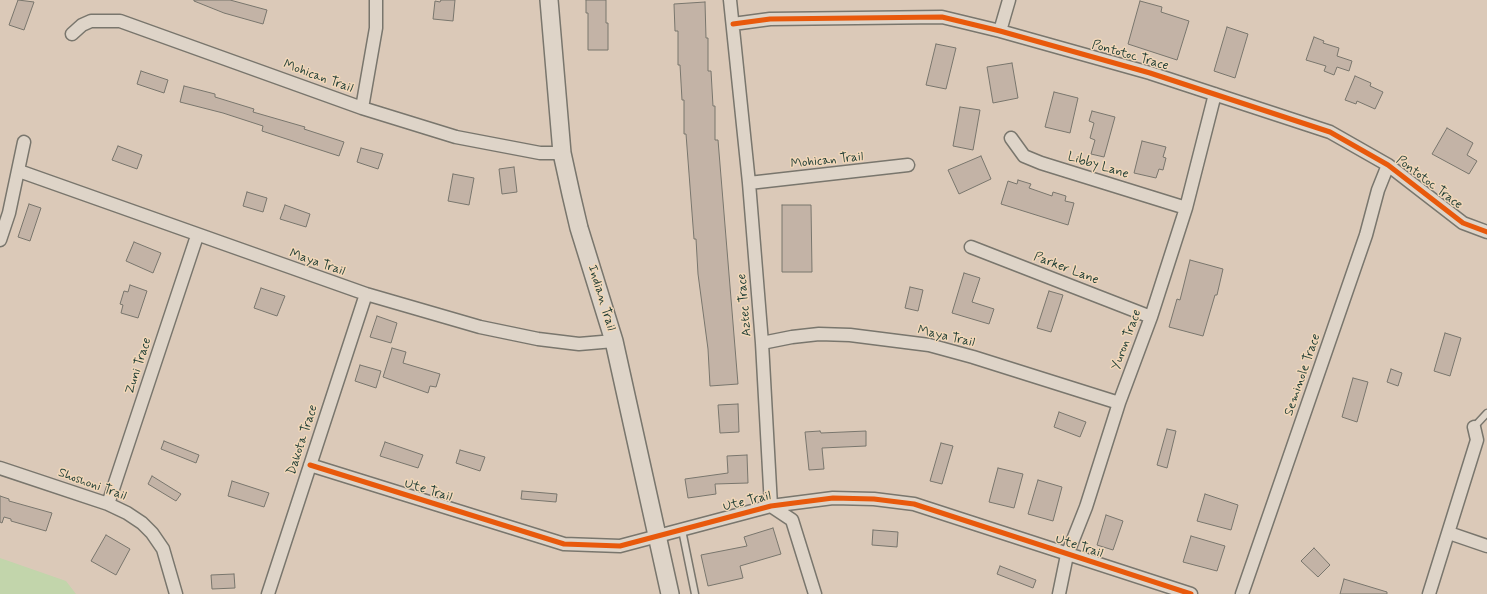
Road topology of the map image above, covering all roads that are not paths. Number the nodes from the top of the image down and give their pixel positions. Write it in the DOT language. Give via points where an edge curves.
graph roads {
  1 [pos="376,0"];
  2 [pos="549,0"];
  3 [pos="730,0"];
  4 [pos="1009,0"];
  5 [pos="733,24"];
  6 [pos="1000,31"];
  7 [pos="72,34"];
  8 [pos="1215,94"];
  9 [pos="362,108"];
  10 [pos="1012,138"];
  11 [pos="24,142"];
  12 [pos="562,153"];
  13 [pos="908,165"];
  14 [pos="1388,165"];
  15 [pos="19,171"];
  16 [pos="749,183"];
  17 [pos="1186,208"];
  18 [pos="1487,232"];
  19 [pos="197,236"];
  20 [pos="0,240"];
  21 [pos="971,247"];
  22 [pos="366,294"];
  23 [pos="1151,317"];
  24 [pos="614,341"];
  25 [pos="762,343"];
  26 [pos="1119,403"];
  27 [pos="1487,412"];
  28 [pos="1474,427"];
  29 [pos="310,465"];
  30 [pos="0,468"];
  31 [pos="108,504"];
  32 [pos="772,506"];
  33 [pos="682,530"];
  34 [pos="1449,533"];
  35 [pos="659,536"];
  36 [pos="1487,546"];
  37 [pos="1068,555"];
  38 [pos="176,594"];
  39 [pos="268,594"];
  40 [pos="670,594"];
  41 [pos="695,594"];
  42 [pos="815,594"];
  43 [pos="1059,594"];
  44 [pos="1191,594"];
  45 [pos="1242,594"];
  46 [pos="1428,594"];
  1 -- 9 [label="street" via="376,28"];
  2 -- 12 [label="street, Indian Trail"];
  3 -- 5 [label="street, Aztec Trace"];
  4 -- 6 [label="street"];
  5 -- 6 [label="street, Pontotoc Trace" via="770,19 923,16 942,17"];
  5 -- 16 [label="street, Aztec Trace"];
  6 -- 8 [label="street, Pontotoc Trace" via="1150,72"];
  7 -- 9 [label="street, Mohican Trail" via="91,21 120,21"];
  8 -- 14 [label="street, Pontotoc Trace" via="1330,132"];
  8 -- 17 [label="street, Yuron Trace"];
  9 -- 12 [label="street, Mohican Trail" via="490,145 540,153"];
  10 -- 17 [label="street, Libby Lane" via="1024,156 1041,163"];
  11 -- 15 [label="street"];
  12 -- 24 [label="street, Indian Trail" via="579,228"];
  13 -- 16 [label="street, Mohican Trail"];
  14 -- 18 [label="street, Pontotoc Trace" via="1463,223"];
  14 -- 45 [label="street, Seminole Trace"];
  15 -- 19 [label="street, Maya Trail"];
  15 -- 20 [label="street"];
  16 -- 25 [label="street, Aztec Trace"];
  17 -- 23 [label="street, Yuron Trace"];
  19 -- 22 [label="street, Maya Trail"];
  19 -- 31 [label="street, Zuni Trace"];
  21 -- 23 [label="street, Parker Lane"];
  22 -- 24 [label="street, Maya Trail" via="480,327 538,339 579,344"];
  22 -- 29 [label="street, Dakota Trace"];
  23 -- 26 [label="street, Yuron Trace"];
  24 -- 35 [label="street, Indian Trail"];
  25 -- 26 [label="street, Maya Trail" via="820,334 850,335 929,345"];
  25 -- 32 [label="street, Aztec Trace"];
  26 -- 37 [label="street, Yuron Trace"];
  27 -- 28 [label="lane"];
  28 -- 34 [label="street" via="1478,440"];
  29 -- 35 [label="street, Ute Trail" via="564,544 620,546"];
  29 -- 39 [label="street, Dakota Trace"];
  30 -- 31 [label="street, Shoshoni Trail"];
  31 -- 38 [label="street, Shoshoni Trail" via="127,513 152,533 163,549"];
  32 -- 33 [label="street, Ute Trail"];
  32 -- 37 [label="street, Ute Trail" via="833,498 874,499 914,504"];
  32 -- 42 [label="street" via="792,520"];
  33 -- 35 [label="street, Ute Trail"];
  33 -- 41 [label="lane"];
  34 -- 36 [label="street"];
  34 -- 46 [label="street"];
  35 -- 40 [label="street, Indian Trail"];
  37 -- 43 [label="street, Yuron Trace"];
  37 -- 44 [label="street, Ute Trail"];
}
